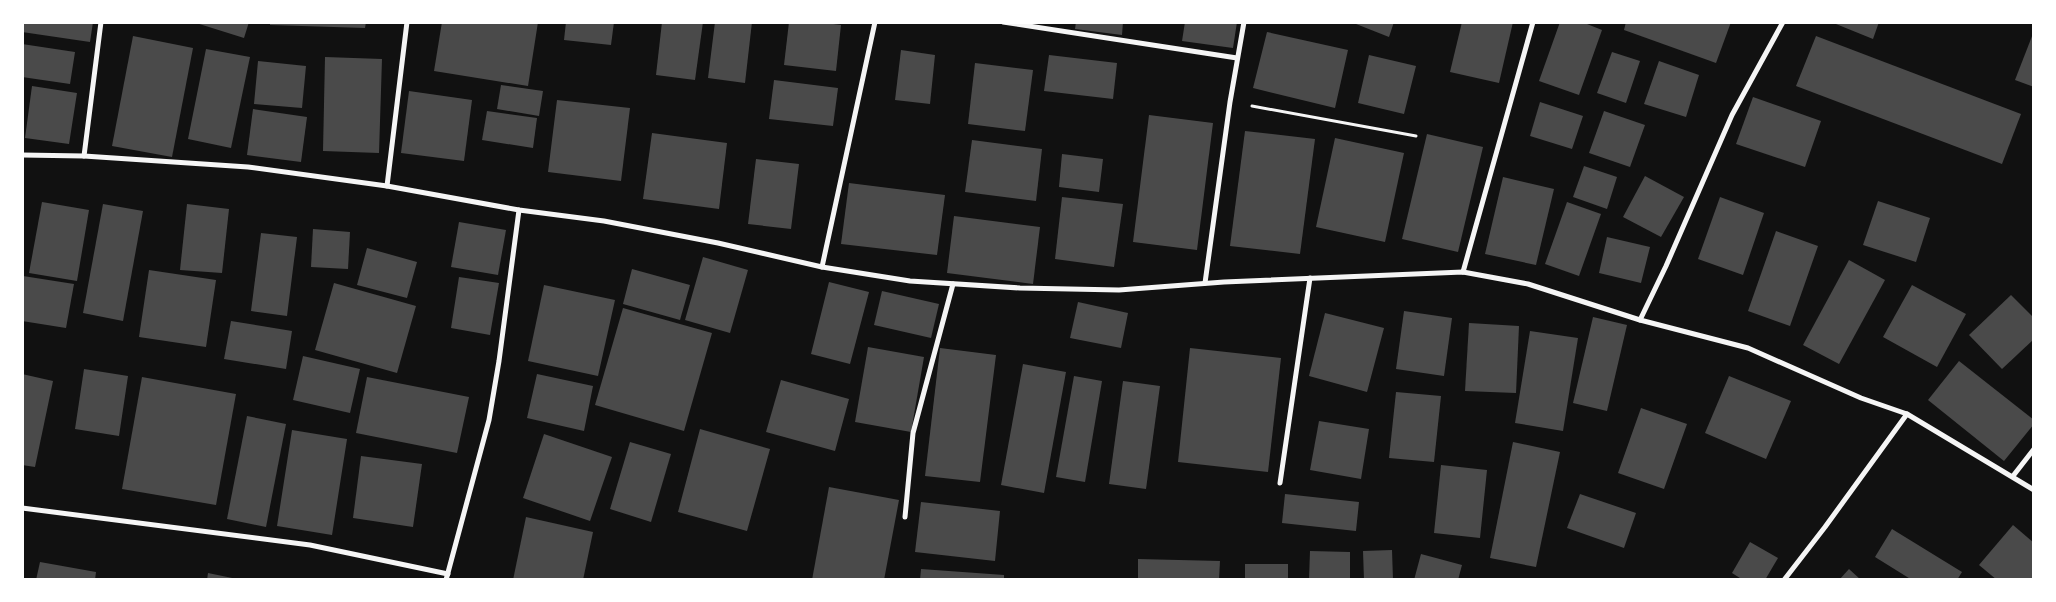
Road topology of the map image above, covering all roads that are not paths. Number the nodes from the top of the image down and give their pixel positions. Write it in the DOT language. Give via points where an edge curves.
graph roads {
  1 [pos="101,22"];
  2 [pos="408,22"];
  3 [pos="875,22"];
  4 [pos="1003,22"];
  5 [pos="1244,22"];
  6 [pos="1533,22"];
  7 [pos="1783,22"];
  8 [pos="1237,58"];
  9 [pos="22,155"];
  10 [pos="84,156"];
  11 [pos="387,186"];
  12 [pos="520,210"];
  13 [pos="822,267"];
  14 [pos="1463,272"];
  15 [pos="1310,278"];
  16 [pos="1205,283"];
  17 [pos="953,284"];
  18 [pos="1640,320"];
  19 [pos="1907,414"];
  20 [pos="2034,449"];
  21 [pos="2013,476"];
  22 [pos="1280,483"];
  23 [pos="2034,490"];
  24 [pos="22,508"];
  25 [pos="905,517"];
  26 [pos="447,577"];
  27 [pos="1784,580"];
  1 -- 10 [label="street"];
  2 -- 11 [label="street"];
  3 -- 13 [label="street"];
  4 -- 8 [label="street"];
  5 -- 8 [label="street"];
  6 -- 14 [label="street"];
  7 -- 18 [label="street" via="1732,115"];
  8 -- 16 [label="street"];
  9 -- 10 [label="street"];
  10 -- 11 [label="street" via="248,167"];
  11 -- 12 [label="street"];
  12 -- 13 [label="street" via="614,223"];
  12 -- 26 [label="street" via="489,420"];
  13 -- 17 [label="street" via="910,281"];
  14 -- 15 [label="street"];
  14 -- 18 [label="street" via="1528,284"];
  15 -- 16 [label="street"];
  15 -- 22 [label="street"];
  16 -- 17 [label="street" via="1119,290"];
  17 -- 25 [label="street" via="913,433"];
  18 -- 19 [label="street" via="1748,348 1861,398"];
  19 -- 21 [label="street"];
  19 -- 27 [label="street"];
  20 -- 21 [label="street"];
  21 -- 23 [label="street"];
  24 -- 26 [label="street" via="310,545"];
}
